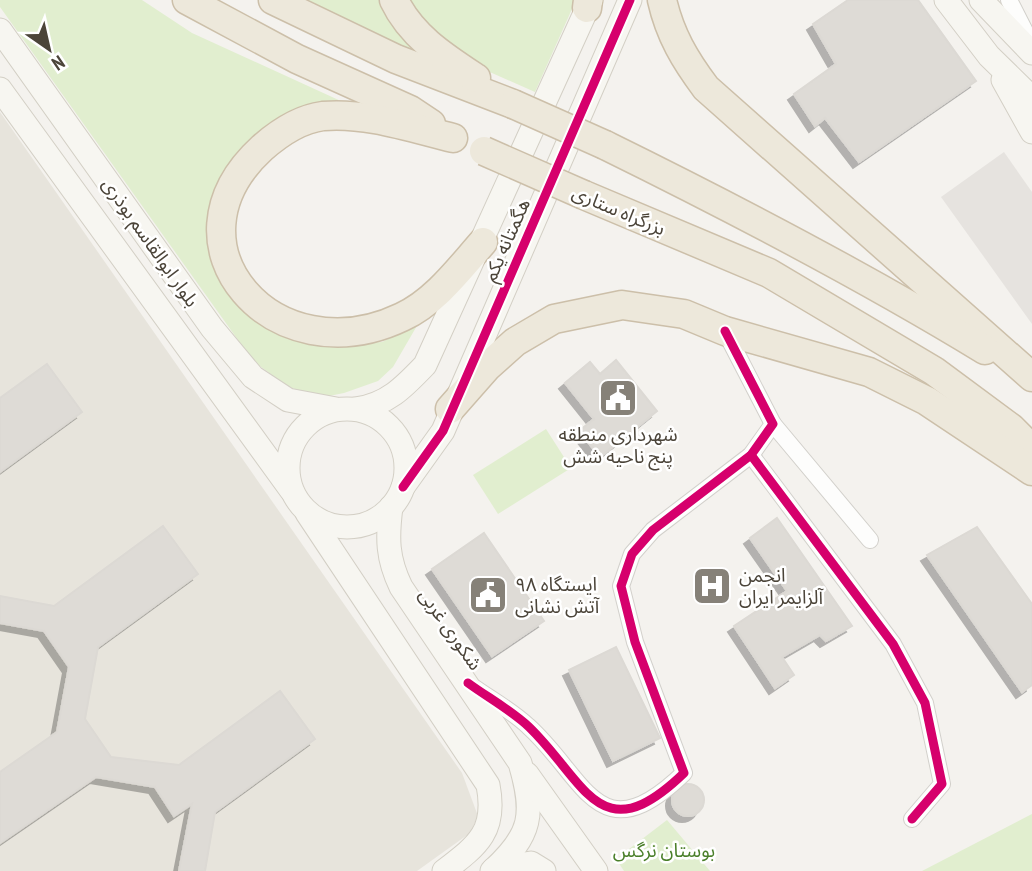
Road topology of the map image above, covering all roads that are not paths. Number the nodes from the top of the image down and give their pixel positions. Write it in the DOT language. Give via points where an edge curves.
graph roads {
  1 [pos="187,0"];
  2 [pos="273,0"];
  3 [pos="394,0"];
  4 [pos="630,0"];
  5 [pos="662,0"];
  6 [pos="946,0"];
  7 [pos="981,0"];
  8 [pos="1009,0"];
  9 [pos="589,3"];
  10 [pos="0,30"];
  11 [pos="1032,45"];
  12 [pos="1032,53"];
  13 [pos="989,56"];
  14 [pos="0,89"];
  15 [pos="1032,98"];
  16 [pos="513,104"];
  17 [pos="1032,132"];
  18 [pos="453,138"];
  19 [pos="145,235"];
  20 [pos="483,242"];
  21 [pos="117,254"];
  22 [pos="725,331"];
  23 [pos="1032,378"];
  24 [pos="346,409"];
  25 [pos="450,409"];
  26 [pos="773,424"];
  27 [pos="1032,449"];
  28 [pos="751,455"];
  29 [pos="1032,471"];
  30 [pos="291,490"];
  31 [pos="397,497"];
  32 [pos="307,513"];
  33 [pos="870,540"];
  34 [pos="468,683"];
  35 [pos="520,763"];
  36 [pos="912,819"];
  37 [pos="493,870"];
  38 [pos="444,871"];
  39 [pos="544,871"];
  40 [pos="596,871"];
  1 -- 18 [label="highway, بزرگراه ستاری" via="297,59 411,110"];
  2 -- 16 [label="highway" via="396,59"];
  3 -- 16 [label="highway" via="429,46"];
  4 -- 25 [label="main road, هگمتانه یکم"];
  5 -- 23 [label="highway" via="684,58 706,88"];
  6 -- 13 [label="main road"];
  7 -- 12 [label="main road"];
  8 -- 11 [label="street"];
  9 -- 20 [label="main road, هگمتانه یکم"];
  10 -- 19 [label="main road, بلوار ابوالقاسم بوذری"];
  13 -- 15 [label="main road"];
  13 -- 17 [label="main road"];
  14 -- 21 [label="main road, بلوار ابوالقاسم بوذری"];
  16 -- 23 [label="highway, bridge" via="759,221"];
  18 -- 20 [label="highway" via="353,117 321,116 280,131 251,158 233,187 222,218 225,253 235,279 256,305 281,322 307,331 340,334 367,330 419,308"];
  18 -- 27 [label="highway, بزرگراه ستاری, bridge" via="769,273 934,371"];
  19 -- 21 [label="main road"];
  19 -- 24 [label="main road, بلوار ابوالقاسم بوذری" via="253,377 288,400"];
  20 -- 24 [label="main road, هگمتانه یکم" via="425,365 401,391 375,407"];
  21 -- 30 [label="main road, بلوار ابوالقاسم بوذری"];
  22 -- 25 [label="highway" via="684,314 622,305 589,310 554,320 515,342"];
  22 -- 26 [label="street"];
  22 -- 29 [label="highway" via="869,372 927,401"];
  24 -- 30 [label="main road" via="312,419 294,439 287,464"];
  24 -- 31 [label="main road" via="384,422 402,446 406,467"];
  25 -- 31 [label="main road, هگمتانه یکم" via="443,431"];
  26 -- 28 [label="street"];
  26 -- 33 [label="street"];
  28 -- 34 [label="street" via="653,530 632,554 621,586 635,642 684,773 664,792 633,809 601,807 528,726"];
  28 -- 36 [label="street" via="893,644 925,703 942,785"];
  30 -- 32 [label="main road"];
  31 -- 32 [label="main road" via="373,521 350,527 327,525"];
  31 -- 34 [label="main road, شکوری غربی" via="386,543 390,565"];
  32 -- 38 [label="main road" via="488,785 492,804 489,826 477,844"];
  34 -- 35 [label="main road, شکوری غربی"];
  35 -- 37 [label="main road, شکوری غربی" via="530,795 528,824 516,847"];
  35 -- 40 [label="main road"];
  37 -- 39 [label="main road" via="531,863"];
}
